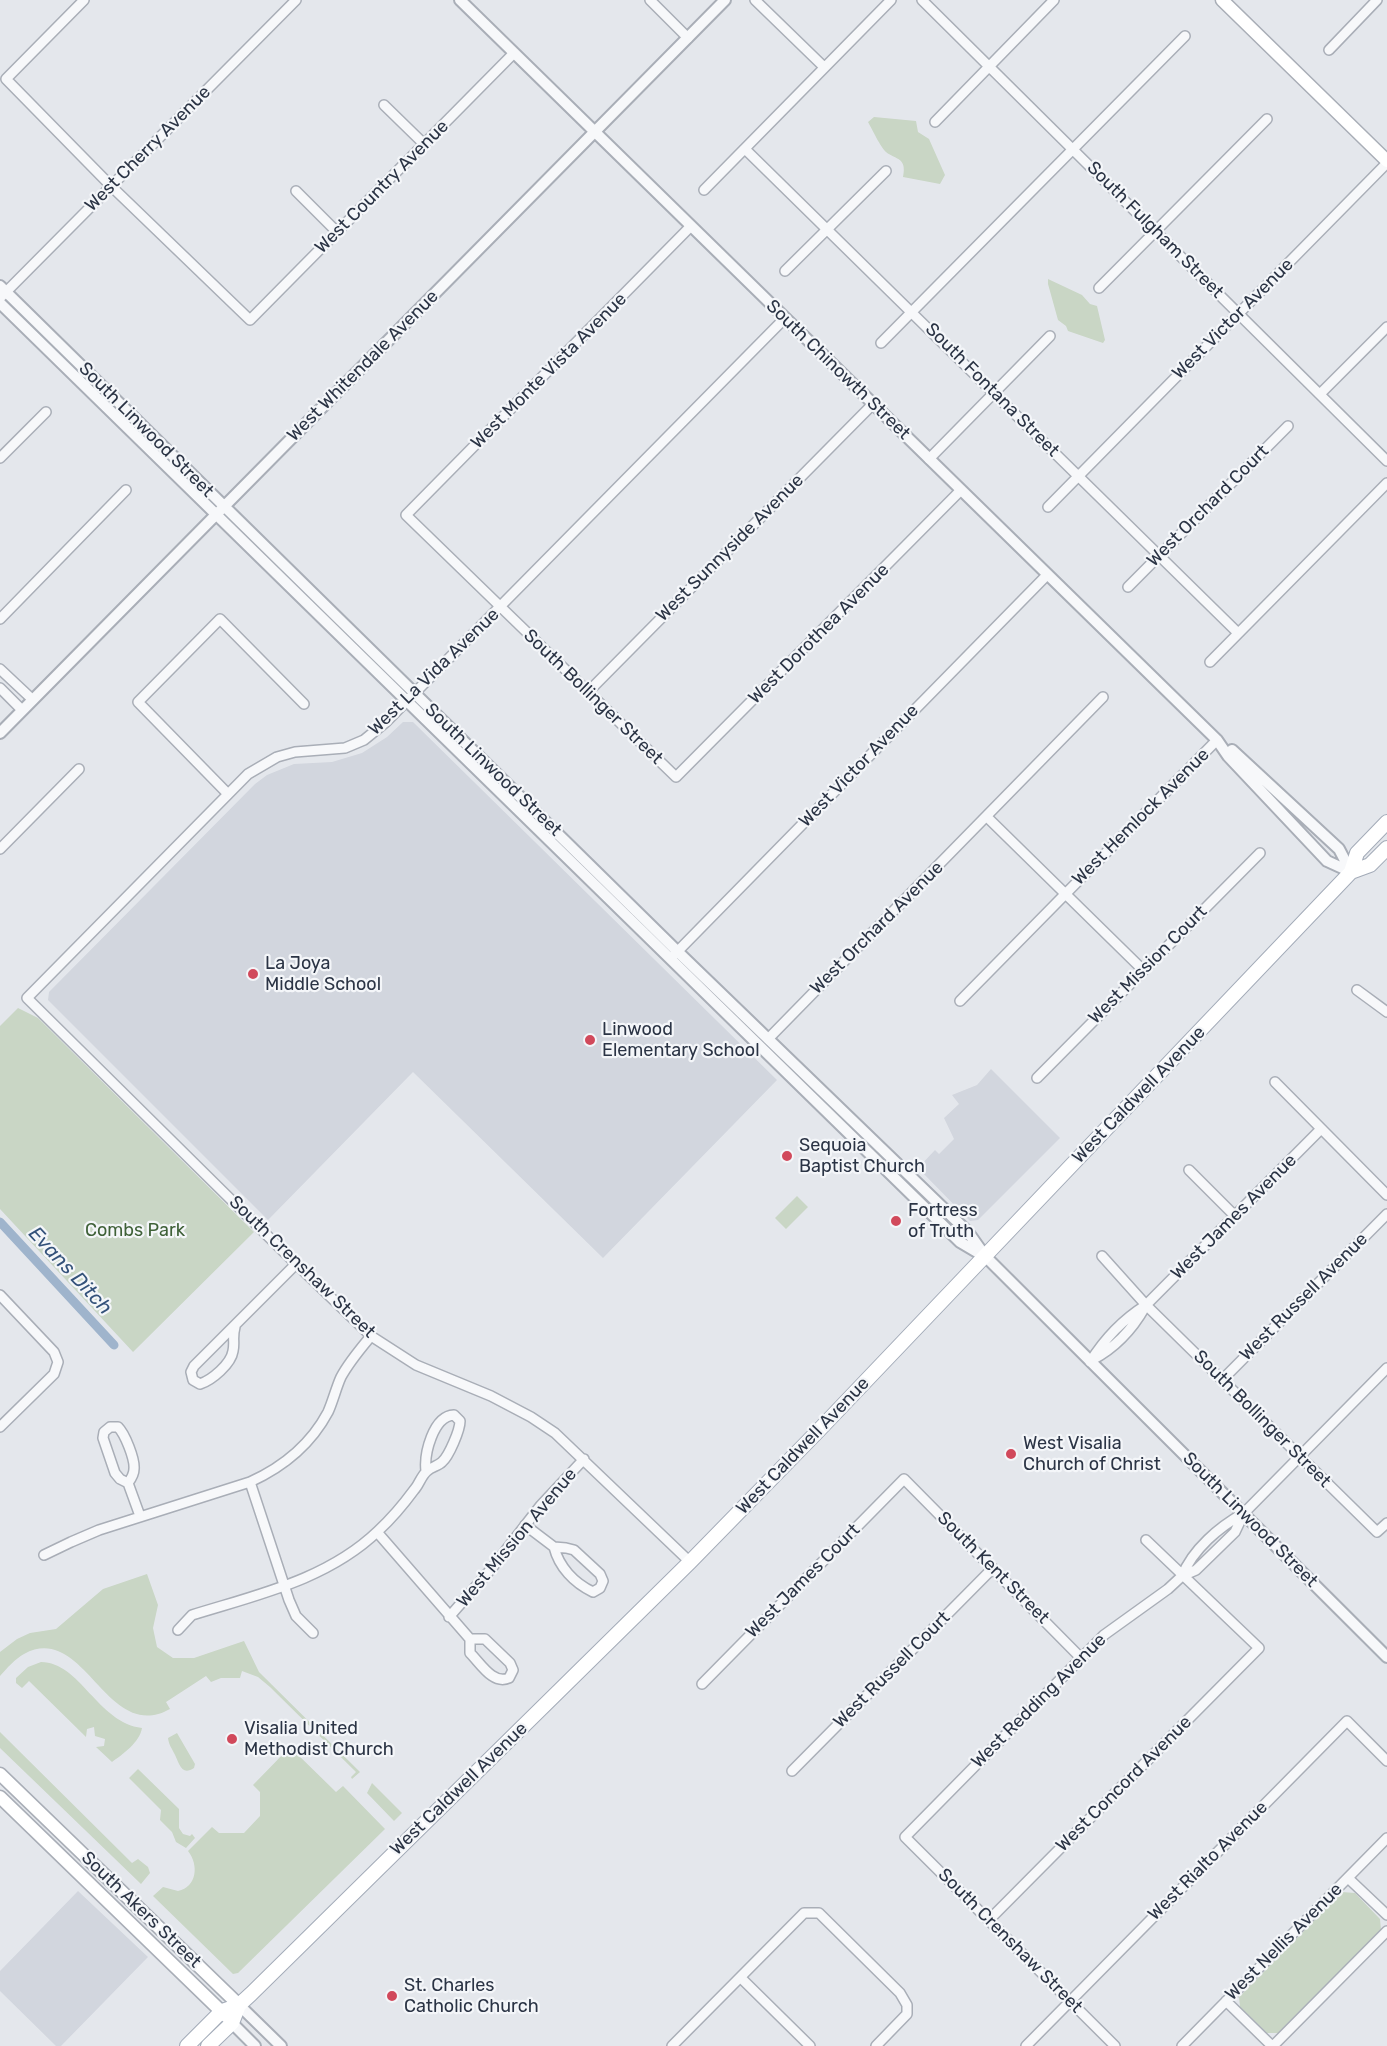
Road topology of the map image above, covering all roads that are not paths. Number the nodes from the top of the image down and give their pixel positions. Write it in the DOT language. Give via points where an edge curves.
graph roads {
  1 [pos="84,0"];
  2 [pos="296,0"];
  3 [pos="460,0"];
  4 [pos="650,0"];
  5 [pos="725,0"];
  6 [pos="755,0"];
  7 [pos="891,0"];
  8 [pos="922,0"];
  9 [pos="1054,0"];
  10 [pos="1222,0"];
  11 [pos="1377,0"];
  12 [pos="1185,36"];
  13 [pos="688,38"];
  14 [pos="1329,50"];
  15 [pos="514,53"];
  16 [pos="989,66"];
  17 [pos="824,67"];
  18 [pos="384,105"];
  19 [pos="1267,119"];
  20 [pos="935,122"];
  21 [pos="595,132"];
  22 [pos="424,144"];
  23 [pos="745,149"];
  24 [pos="1072,149"];
  25 [pos="1387,162"];
  26 [pos="886,171"];
  27 [pos="111,186"];
  28 [pos="704,190"];
  29 [pos="296,191"];
  30 [pos="692,226"];
  31 [pos="828,229"];
  32 [pos="1155,230"];
  33 [pos="338,232"];
  34 [pos="785,271"];
  35 [pos="1099,288"];
  36 [pos="2,295"];
  37 [pos="912,311"];
  38 [pos="1239,313"];
  39 [pos="785,318"];
  40 [pos="1387,327"];
  41 [pos="1050,336"];
  42 [pos="880,343"];
  43 [pos="995,393"];
  44 [pos="1320,394"];
  45 [pos="873,404"];
  46 [pos="46,412"];
  47 [pos="1288,426"];
  48 [pos="0,458"];
  49 [pos="929,459"];
  50 [pos="1387,461"];
  51 [pos="1079,476"];
  52 [pos="1387,483"];
  53 [pos="126,490"];
  54 [pos="961,490"];
  55 [pos="1048,507"];
  56 [pos="220,510"];
  57 [pos="406,515"];
  58 [pos="1160,555"];
  59 [pos="1047,574"];
  60 [pos="1128,587"];
  61 [pos="500,607"];
  62 [pos="0,619"];
  63 [pos="1238,633"];
  64 [pos="1209,662"];
  65 [pos="0,669"];
  66 [pos="0,688"];
  67 [pos="588,692"];
  68 [pos="410,697"];
  69 [pos="1103,697"];
  70 [pos="33,700"];
  71 [pos="304,704"];
  72 [pos="22,710"];
  73 [pos="0,733"];
  74 [pos="1217,740"];
  75 [pos="79,769"];
  76 [pos="676,777"];
  77 [pos="228,794"];
  78 [pos="519,811"];
  79 [pos="987,817"];
  80 [pos="1387,822"];
  81 [pos="1387,848"];
  82 [pos="0,849"];
  83 [pos="1260,853"];
  84 [pos="594,869"];
  85 [pos="1351,872"];
  86 [pos="1065,894"];
  87 [pos="674,955"];
  88 [pos="1143,970"];
  89 [pos="1357,990"];
  90 [pos="27,998"];
  91 [pos="714,1001"];
  92 [pos="960,1001"];
  93 [pos="1387,1012"];
  94 [pos="768,1039"];
  95 [pos="1036,1078"];
  96 [pos="1275,1082"];
  97 [pos="1321,1129"];
  98 [pos="1190,1170"];
  99 [pos="1387,1195"];
  100 [pos="1235,1215"];
  101 [pos="1387,1215"];
  102 [pos="985,1256"];
  103 [pos="1102,1256"];
  104 [pos="296,1264"];
  105 [pos="0,1295"];
  106 [pos="1146,1305"];
  107 [pos="235,1327"];
  108 [pos="371,1336"];
  109 [pos="1089,1362"];
  110 [pos="1387,1368"];
  111 [pos="1222,1380"];
  112 [pos="0,1427"];
  113 [pos="1300,1457"];
  114 [pos="584,1459"];
  115 [pos="426,1471"];
  116 [pos="904,1479"];
  117 [pos="250,1482"];
  118 [pos="128,1483"];
  119 [pos="1244,1513"];
  120 [pos="140,1516"];
  121 [pos="1387,1522"];
  122 [pos="525,1525"];
  123 [pos="377,1532"];
  124 [pos="1146,1540"];
  125 [pos="554,1547"];
  126 [pos="44,1555"];
  127 [pos="690,1562"];
  128 [pos="993,1568"];
  129 [pos="1182,1576"];
  130 [pos="284,1586"];
  131 [pos="449,1617"];
  132 [pos="178,1630"];
  133 [pos="314,1633"];
  134 [pos="470,1639"];
  135 [pos="1387,1657"];
  136 [pos="1081,1658"];
  137 [pos="702,1684"];
  138 [pos="1387,1761"];
  139 [pos="792,1771"];
  140 [pos="0,1774"];
  141 [pos="0,1797"];
  142 [pos="905,1837"];
  143 [pos="1387,1838"];
  144 [pos="1348,1878"];
  145 [pos="1387,1915"];
  146 [pos="989,1920"];
  147 [pos="1387,1931"];
  148 [pos="741,1978"];
  149 [pos="1070,2001"];
  150 [pos="1226,2001"];
  151 [pos="239,2005"];
  152 [pos="222,2012"];
  153 [pos="232,2023"];
  154 [pos="188,2046"];
  155 [pos="208,2046"];
  156 [pos="255,2046"];
  157 [pos="281,2046"];
  158 [pos="672,2046"];
  159 [pos="810,2046"];
  160 [pos="876,2046"];
  161 [pos="1026,2046"];
  162 [pos="1115,2046"];
  163 [pos="1182,2046"];
  164 [pos="1272,2046"];
  1 -- 27 [label="street" via="6,79"];
  2 -- 27 [label="street, West Cherry Avenue"];
  3 -- 15 [label="street, South Chinowth Street"];
  4 -- 13 [label="street"];
  5 -- 13 [label="street, West Whitendale Avenue"];
  6 -- 17 [label="street"];
  7 -- 17 [label="street"];
  8 -- 16 [label="street, South Fulgham Street"];
  9 -- 16 [label="street"];
  10 -- 25 [label="main road"];
  11 -- 14 [label="street"];
  12 -- 24 [label="street"];
  13 -- 21 [label="street, West Whitendale Avenue"];
  15 -- 21 [label="street, South Chinowth Street"];
  15 -- 22 [label="street, West Country Avenue"];
  16 -- 20 [label="street"];
  16 -- 24 [label="street, South Fulgham Street"];
  17 -- 23 [label="street"];
  18 -- 22 [label="street"];
  19 -- 32 [label="street"];
  21 -- 30 [label="street, South Chinowth Street"];
  21 -- 56 [label="street, West Whitendale Avenue"];
  22 -- 33 [label="street, West Country Avenue"];
  23 -- 28 [label="street"];
  23 -- 31 [label="street, South Fontana Street"];
  24 -- 32 [label="street, South Fulgham Street"];
  24 -- 37 [label="street"];
  25 -- 38 [label="street, West Victor Avenue"];
  26 -- 31 [label="street"];
  27 -- 33 [label="street, West Country Avenue" via="250,320"];
  27 -- 36 [label="street, West Cherry Avenue"];
  29 -- 33 [label="street"];
  30 -- 39 [label="street, South Chinowth Street"];
  30 -- 57 [label="street, West Monte Vista Avenue"];
  31 -- 34 [label="street"];
  31 -- 37 [label="street, South Fontana Street"];
  32 -- 35 [label="street"];
  32 -- 38 [label="street, South Fulgham Street"];
  36 -- 56 [label="street, South Linwood Street"];
  37 -- 42 [label="street"];
  37 -- 43 [label="street, South Fontana Street"];
  38 -- 44 [label="street, South Fulgham Street"];
  38 -- 51 [label="street, West Victor Avenue"];
  39 -- 45 [label="street, South Chinowth Street"];
  39 -- 61 [label="street, West La Vida Avenue"];
  40 -- 44 [label="street"];
  41 -- 43 [label="street"];
  43 -- 49 [label="street"];
  43 -- 51 [label="street, South Fontana Street"];
  44 -- 50 [label="street, South Fulgham Street"];
  45 -- 49 [label="street, South Chinowth Street"];
  45 -- 67 [label="street, West Sunnyside Avenue"];
  46 -- 48 [label="street"];
  47 -- 58 [label="street, West Orchard Court"];
  49 -- 54 [label="street, South Chinowth Street"];
  51 -- 55 [label="street, West Victor Avenue"];
  51 -- 58 [label="street, South Fontana Street"];
  52 -- 63 [label="street"];
  53 -- 62 [label="street"];
  54 -- 59 [label="street, South Chinowth Street"];
  54 -- 76 [label="street, West Dorothea Avenue"];
  56 -- 68 [label="street, South Linwood Street"];
  56 -- 70 [label="street, West Whitendale Avenue"];
  57 -- 61 [label="street, South Bollinger Street"];
  58 -- 60 [label="street, West Orchard Court"];
  58 -- 63 [label="street, South Fontana Street"];
  59 -- 74 [label="street, South Chinowth Street"];
  59 -- 87 [label="street, West Victor Avenue"];
  61 -- 67 [label="street, South Bollinger Street"];
  61 -- 68 [label="street, West La Vida Avenue"];
  63 -- 64 [label="street"];
  65 -- 70 [label="street"];
  66 -- 72 [label="street"];
  67 -- 76 [label="street, South Bollinger Street"];
  68 -- 77 [label="street, West La Vida Avenue" via="364,740 345,748 277,757 248,774"];
  68 -- 78 [label="street, South Linwood Street"];
  68 -- 84 [label="street, South Linwood Street"];
  69 -- 79 [label="street"];
  70 -- 72 [label="street, West Whitendale Avenue"];
  71 -- 77 [label="street" via="220,619 138,702"];
  72 -- 73 [label="street, West Whitendale Avenue"];
  74 -- 85 [label="street, South Chinowth Street" via="1340,849"];
  74 -- 85 [label="street, South Chinowth Street" via="1327,861"];
  74 -- 86 [label="street, West Hemlock Avenue"];
  75 -- 82 [label="street"];
  77 -- 90 [label="street, West La Vida Avenue"];
  78 -- 84 [label="street" via="529,812 578,859"];
  78 -- 87 [label="street, South Linwood Street"];
  79 -- 86 [label="street"];
  79 -- 94 [label="street, West Orchard Avenue"];
  80 -- 85 [label="main road, West Caldwell Avenue" via="1357,853"];
  81 -- 85 [label="main road, West Caldwell Avenue" via="1370,866"];
  83 -- 88 [label="street, West Mission Court"];
  84 -- 87 [label="street, South Linwood Street"];
  85 -- 102 [label="main road, West Caldwell Avenue"];
  86 -- 88 [label="street"];
  86 -- 92 [label="street, West Hemlock Avenue"];
  87 -- 91 [label="street, South Linwood Street"];
  87 -- 94 [label="street, South Linwood Street"];
  88 -- 95 [label="street, West Mission Court"];
  89 -- 93 [label="street"];
  90 -- 104 [label="street, South Crenshaw Street"];
  91 -- 94 [label="street" via="758,1036"];
  91 -- 102 [label="street, South Linwood Street" via="960,1242"];
  94 -- 102 [label="street, South Linwood Street" via="968,1232"];
  96 -- 97 [label="street"];
  97 -- 99 [label="street"];
  97 -- 100 [label="street, West James Avenue"];
  98 -- 100 [label="street"];
  100 -- 106 [label="street, West James Avenue"];
  101 -- 111 [label="street, West Russell Avenue"];
  102 -- 109 [label="street, South Linwood Street"];
  102 -- 127 [label="main road, West Caldwell Avenue"];
  103 -- 106 [label="street, South Bollinger Street"];
  104 -- 107 [label="street"];
  104 -- 108 [label="street, South Crenshaw Street"];
  105 -- 112 [label="street" via="54,1352 58,1362 54,1374"];
  106 -- 109 [label="street, West James Avenue" via="1129,1315 1102,1342"];
  106 -- 111 [label="street, South Bollinger Street"];
  107 -- 107 [label="street" via="194,1366 193,1380 200,1384 208,1381 231,1358"];
  108 -- 114 [label="street, South Crenshaw Street" via="416,1365 531,1417"];
  108 -- 117 [label="street" via="342,1376 328,1411 312,1436 294,1456"];
  109 -- 119 [label="street, South Linwood Street"];
  110 -- 113 [label="street, West Redding Avenue"];
  111 -- 113 [label="street, South Bollinger Street"];
  113 -- 119 [label="street, West Redding Avenue"];
  113 -- 121 [label="street, South Bollinger Street" via="1377,1532"];
  114 -- 122 [label="street, West Mission Avenue"];
  114 -- 127 [label="street, South Crenshaw Street"];
  115 -- 115 [label="street" via="445,1459 460,1428 454,1415 441,1420 426,1449"];
  115 -- 123 [label="street"];
  116 -- 128 [label="street, South Kent Street"];
  116 -- 137 [label="street, West James Court"];
  117 -- 120 [label="street"];
  117 -- 130 [label="street"];
  118 -- 118 [label="street" via="135,1466 124,1432 110,1427 103,1438 115,1473"];
  118 -- 120 [label="street"];
  119 -- 129 [label="street, West Redding Avenue" via="1226,1523 1189,1560"];
  119 -- 135 [label="street, South Linwood Street"];
  120 -- 126 [label="street"];
  122 -- 125 [label="street"];
  122 -- 131 [label="street, West Mission Avenue"];
  123 -- 130 [label="street" via="332,1565"];
  123 -- 131 [label="street"];
  124 -- 129 [label="street"];
  125 -- 125 [label="street" via="561,1566 585,1588 593,1592 600,1588 600,1574 574,1550"];
  127 -- 151 [label="main road, West Caldwell Avenue"];
  128 -- 136 [label="street, South Kent Street"];
  128 -- 139 [label="street, West Russell Court"];
  129 -- 136 [label="street, West Redding Avenue" via="1104,1635"];
  129 -- 146 [label="street, West Concord Avenue" via="1259,1647"];
  130 -- 132 [label="street" via="192,1616"];
  130 -- 133 [label="street" via="296,1616"];
  131 -- 134 [label="street"];
  134 -- 134 [label="street" via="470,1653 495,1679 509,1678 513,1670 510,1663 485,1639"];
  136 -- 142 [label="street, West Redding Avenue"];
  138 -- 149 [label="street, West Rialto Avenue" via="1347,1721"];
  140 -- 151 [label="main road, South Akers Street"];
  141 -- 152 [label="main road, South Akers Street"];
  142 -- 146 [label="street, South Crenshaw Street"];
  143 -- 144 [label="street, West Nellis Avenue"];
  144 -- 145 [label="street"];
  144 -- 150 [label="street, West Nellis Avenue"];
  146 -- 149 [label="street, South Crenshaw Street"];
  147 -- 164 [label="street"];
  148 -- 158 [label="street"];
  148 -- 159 [label="street"];
  148 -- 160 [label="street" via="804,1913 819,1913 900,1993 907,2005 907,2014"];
  149 -- 161 [label="street, West Rialto Avenue"];
  149 -- 162 [label="street, South Crenshaw Street"];
  150 -- 163 [label="street, West Nellis Avenue"];
  150 -- 164 [label="street"];
  151 -- 152 [label="main road, West Caldwell Avenue"];
  151 -- 153 [label="main road, West Caldwell Avenue"];
  151 -- 157 [label="street, South Akers Street"];
  152 -- 153 [label="main road, South Akers Street"];
  152 -- 154 [label="main road, West Caldwell Avenue"];
  153 -- 155 [label="main road, West Caldwell Avenue"];
  153 -- 156 [label="street, South Akers Street"];
}
